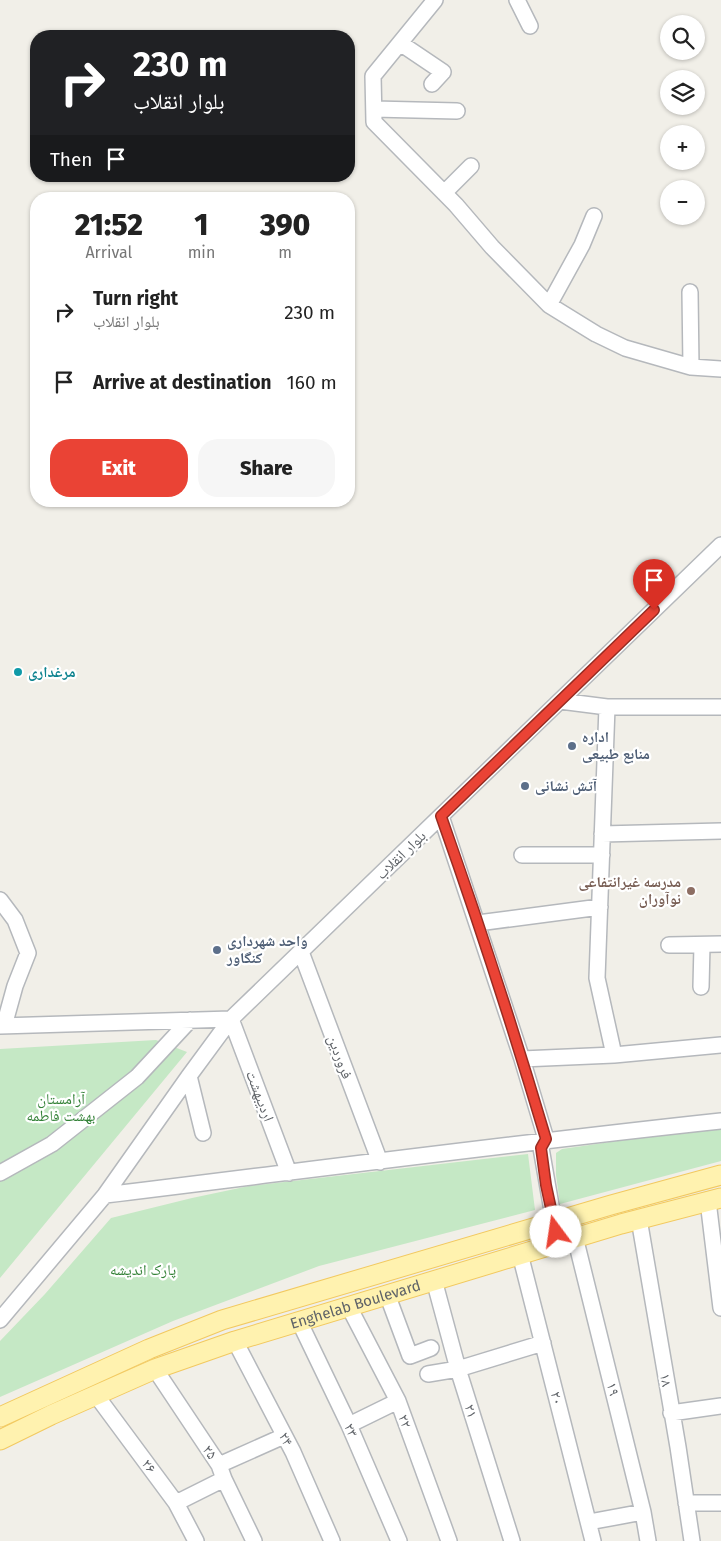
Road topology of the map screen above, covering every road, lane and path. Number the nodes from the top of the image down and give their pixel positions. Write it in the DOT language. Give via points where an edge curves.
graph roads {
  1 [pos="435,0"];
  2 [pos="517,0"];
  3 [pos="530,26"];
  4 [pos="400,43"];
  5 [pos="432,84"];
  6 [pos="374,109"];
  7 [pos="457,111"];
  8 [pos="471,166"];
  9 [pos="444,193"];
  10 [pos="594,216"];
  11 [pos="690,292"];
  12 [pos="549,305"];
  13 [pos="691,367"];
  14 [pos="721,369"];
  15 [pos="721,545"];
  16 [pos="560,701"];
  17 [pos="607,707"];
  18 [pos="721,707"];
  19 [pos="441,816"];
  20 [pos="721,831"];
  21 [pos="602,834"];
  22 [pos="522,855"];
  23 [pos="602,855"];
  24 [pos="0,900"];
  25 [pos="600,907"];
  26 [pos="478,923"];
  27 [pos="721,944"];
  28 [pos="669,945"];
  29 [pos="702,945"];
  30 [pos="301,952"];
  31 [pos="701,987"];
  32 [pos="231,1019"];
  33 [pos="190,1020"];
  34 [pos="2,1026"];
  35 [pos="721,1044"];
  36 [pos="614,1055"];
  37 [pos="522,1059"];
  38 [pos="189,1076"];
  39 [pos="721,1121"];
  40 [pos="203,1133"];
  41 [pos="546,1139"];
  42 [pos="380,1162"];
  43 [pos="0,1173"];
  44 [pos="289,1173"];
  45 [pos="721,1174"];
  46 [pos="105,1195"];
  47 [pos="715,1199"];
  48 [pos="639,1219"];
  49 [pos="554,1222"];
  50 [pos="567,1240"];
  51 [pos="520,1254"];
  52 [pos="434,1280"];
  53 [pos="387,1294"];
  54 [pos="349,1306"];
  55 [pos="721,1308"];
  56 [pos="0,1320"];
  57 [pos="299,1321"];
  58 [pos="235,1341"];
  59 [pos="543,1343"];
  60 [pos="431,1348"];
  61 [pos="458,1369"];
  62 [pos="155,1370"];
  63 [pos="428,1374"];
  64 [pos="96,1395"];
  65 [pos="398,1401"];
  66 [pos="721,1406"];
  67 [pos="671,1412"];
  68 [pos="0,1417"];
  69 [pos="349,1425"];
  70 [pos="284,1436"];
  71 [pos="0,1440"];
  72 [pos="219,1465"];
  73 [pos="224,1480"];
  74 [pos="176,1502"];
  75 [pos="721,1502"];
  76 [pos="686,1503"];
  77 [pos="643,1512"];
  78 [pos="588,1522"];
  79 [pos="196,1541"];
  80 [pos="254,1541"];
  81 [pos="332,1541"];
  82 [pos="399,1541"];
  83 [pos="449,1541"];
  84 [pos="512,1541"];
  85 [pos="593,1541"];
  86 [pos="648,1541"];
  87 [pos="692,1541"];
  1 -- 4 [label="street"];
  2 -- 3 [label="street"];
  4 -- 5 [label="street" via="443,72"];
  4 -- 6 [label="street" via="373,76"];
  6 -- 7 [label="street"];
  6 -- 9 [label="street" via="374,122"];
  8 -- 9 [label="street"];
  9 -- 12 [label="street"];
  10 -- 12 [label="street"];
  11 -- 13 [label="street"];
  12 -- 13 [label="street" via="625,348"];
  13 -- 14 [label="street"];
  15 -- 16 [label="street, بلوار انقلاب"];
  16 -- 17 [label="street"];
  16 -- 19 [label="street, بلوار انقلاب"];
  17 -- 18 [label="street"];
  17 -- 21 [label="street"];
  19 -- 26 [label="street"];
  19 -- 30 [label="street, بلوار انقلاب"];
  20 -- 21 [label="street"];
  21 -- 23 [label="street"];
  22 -- 23 [label="street"];
  23 -- 25 [label="street"];
  24 -- 34 [label="street" via="15,920 28,954"];
  25 -- 26 [label="street"];
  25 -- 36 [label="street" via="597,978"];
  26 -- 37 [label="street"];
  27 -- 29 [label="street"];
  28 -- 29 [label="street"];
  29 -- 31 [label="street"];
  30 -- 32 [label="street, بلوار انقلاب"];
  30 -- 42 [label="street, فروردین"];
  32 -- 33 [label="street"];
  32 -- 38 [label="street, بلوار انقلاب"];
  32 -- 44 [label="street, اردیبهشت"];
  33 -- 34 [label="street"];
  33 -- 43 [label="street" via="137,1076 52,1144"];
  35 -- 36 [label="street"];
  36 -- 37 [label="street"];
  37 -- 41 [label="street"];
  38 -- 40 [label="street"];
  38 -- 46 [label="street, بلوار انقلاب"];
  39 -- 41 [label="street"];
  41 -- 42 [label="street"];
  41 -- 49 [label="street" via="541,1148"];
  42 -- 44 [label="street"];
  44 -- 46 [label="street"];
  45 -- 49 [label="main road, Enghelab Boulevard"];
  46 -- 56 [label="street, بلوار انقلاب"];
  47 -- 48 [label="main road, Enghelab Boulevard"];
  47 -- 55 [label="street"];
  48 -- 50 [label="main road, Enghelab Boulevard"];
  48 -- 67 [label="street, ۱۸"];
  49 -- 50 [label="main road"];
  49 -- 68 [label="main road, Enghelab Boulevard" via="222,1320 149,1349"];
  50 -- 51 [label="main road, Enghelab Boulevard"];
  50 -- 77 [label="street, ۱۹"];
  51 -- 52 [label="main road, Enghelab Boulevard"];
  51 -- 59 [label="street, ۲۰"];
  52 -- 53 [label="main road, Enghelab Boulevard"];
  52 -- 61 [label="street, ۲۱"];
  53 -- 54 [label="main road, Enghelab Boulevard"];
  53 -- 60 [label="street" via="410,1356"];
  54 -- 57 [label="main road, Enghelab Boulevard"];
  54 -- 65 [label="street, ۲۲"];
  57 -- 58 [label="main road, Enghelab Boulevard"];
  57 -- 69 [label="street, ۲۳"];
  58 -- 62 [label="main road, Enghelab Boulevard"];
  58 -- 70 [label="street, ۲۴"];
  59 -- 61 [label="street"];
  59 -- 78 [label="street, ۲۰"];
  61 -- 63 [label="street"];
  61 -- 84 [label="street, ۲۱"];
  62 -- 64 [label="main road, Enghelab Boulevard"];
  62 -- 72 [label="street, ۲۵"];
  64 -- 71 [label="main road, Enghelab Boulevard"];
  64 -- 74 [label="street, ۲۶"];
  65 -- 69 [label="street"];
  65 -- 83 [label="street, ۲۲"];
  66 -- 67 [label="street"];
  67 -- 76 [label="street, ۱۸"];
  69 -- 82 [label="street, ۲۳"];
  70 -- 72 [label="street"];
  70 -- 81 [label="street, ۲۴"];
  72 -- 73 [label="street, ۲۵"];
  73 -- 74 [label="street"];
  73 -- 80 [label="street, ۲۵"];
  74 -- 79 [label="street, ۲۶"];
  75 -- 76 [label="street"];
  76 -- 87 [label="street, ۱۸"];
  77 -- 78 [label="street"];
  77 -- 86 [label="street, ۱۹"];
  78 -- 85 [label="street, ۲۰"];
}
